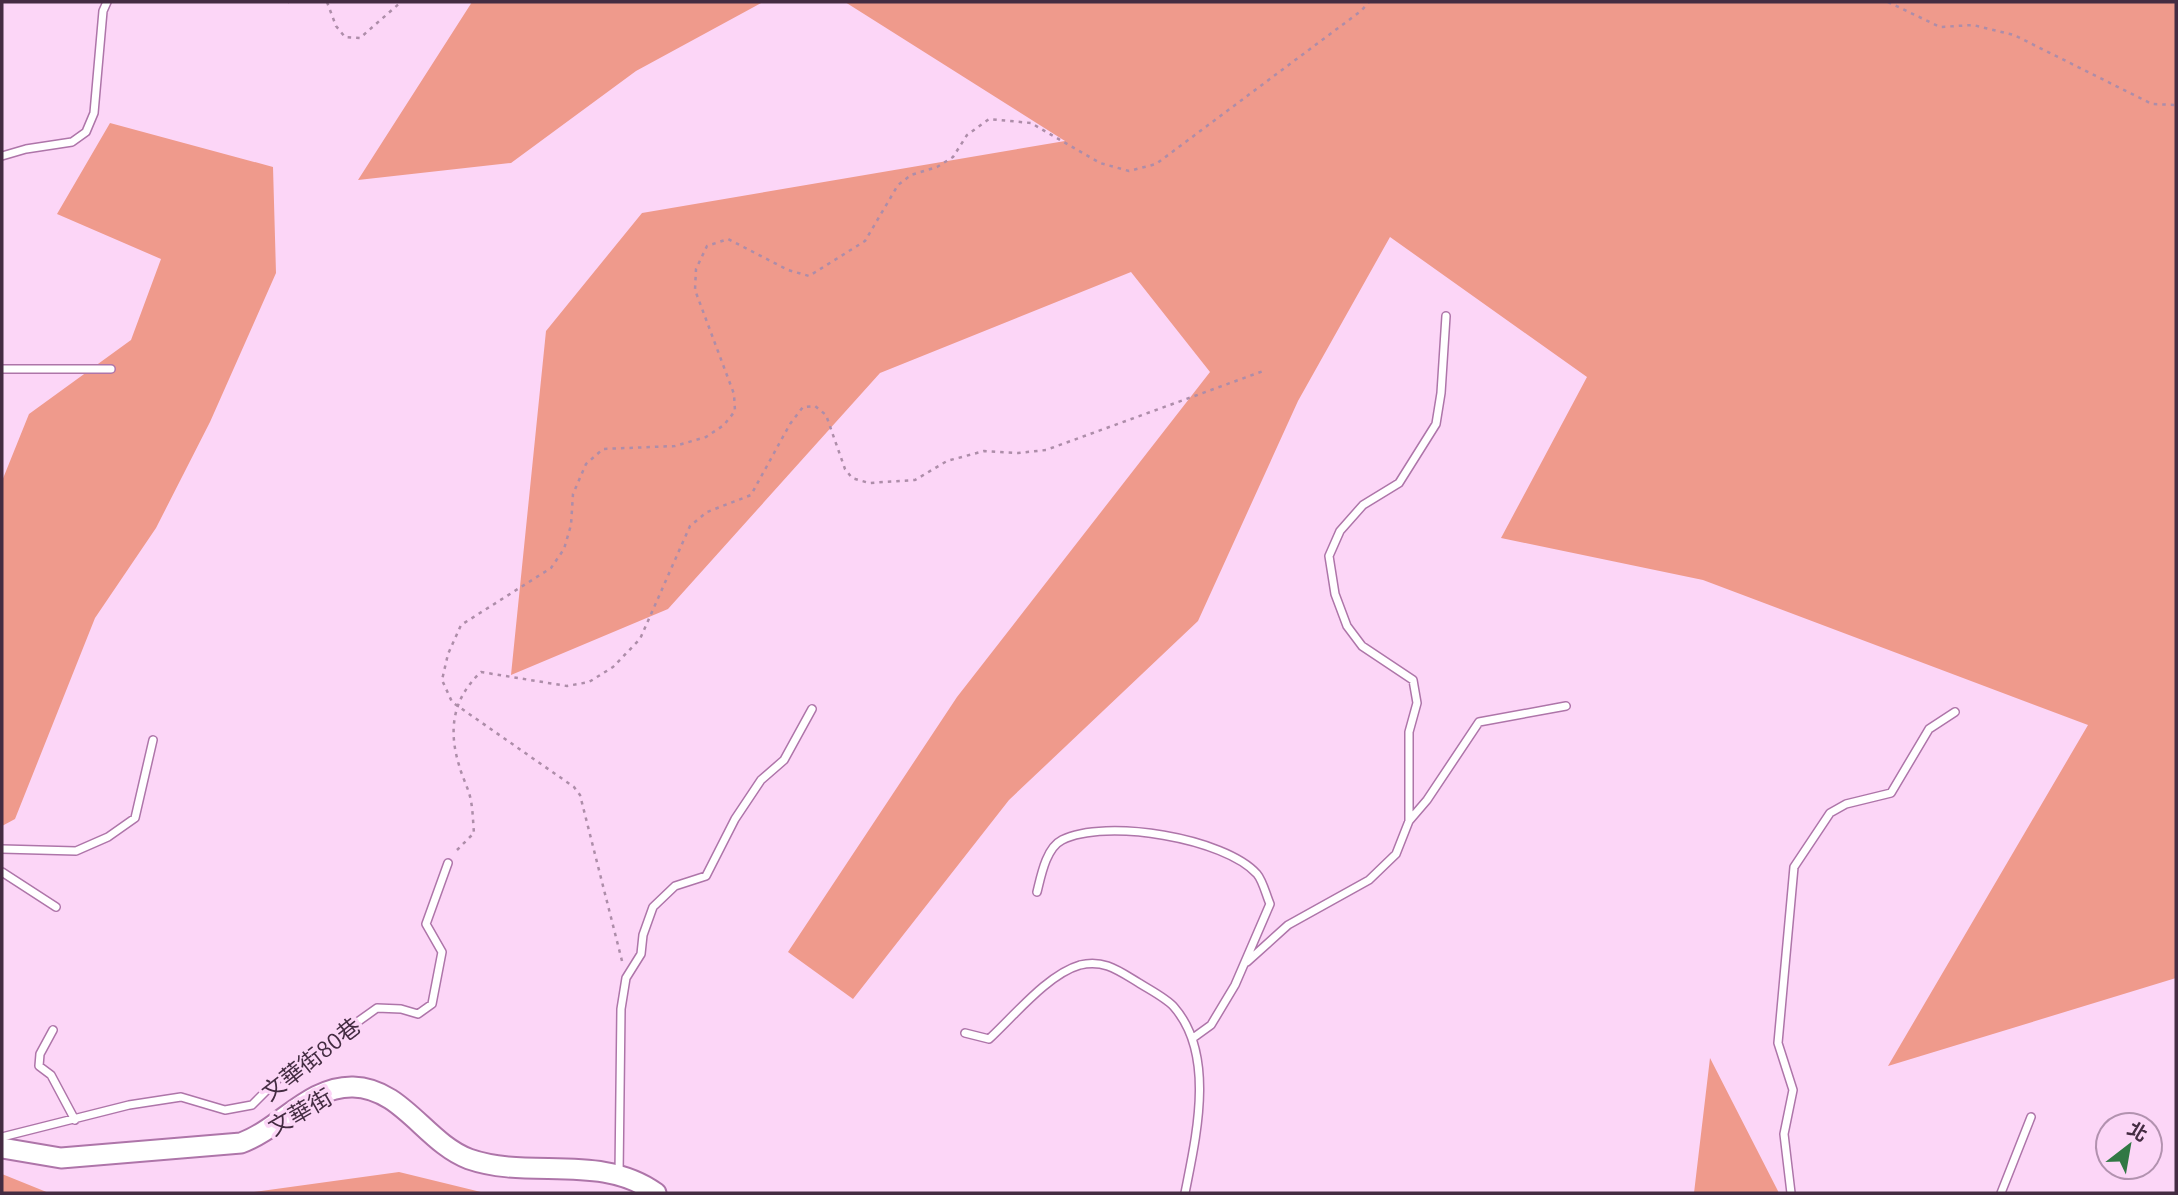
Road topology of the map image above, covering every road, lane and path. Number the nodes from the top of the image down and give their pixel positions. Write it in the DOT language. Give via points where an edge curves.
graph roads {
  1 [pos="107,2"];
  2 [pos="327,2"];
  3 [pos="401,2"];
  4 [pos="1369,2"];
  5 [pos="1888,2"];
  6 [pos="2176,105"];
  7 [pos="2,156"];
  8 [pos="1446,316"];
  9 [pos="2,369"];
  10 [pos="111,369"];
  11 [pos="1266,370"];
  12 [pos="458,706"];
  13 [pos="1566,706"];
  14 [pos="812,709"];
  15 [pos="1955,712"];
  16 [pos="153,740"];
  17 [pos="1409,821"];
  18 [pos="2,849"];
  19 [pos="457,850"];
  20 [pos="448,863"];
  21 [pos="2,872"];
  22 [pos="1037,892"];
  23 [pos="57,907"];
  24 [pos="1244,965"];
  25 [pos="626,978"];
  26 [pos="53,1030"];
  27 [pos="965,1033"];
  28 [pos="1193,1038"];
  29 [pos="2031,1117"];
  30 [pos="75,1119"];
  31 [pos="2,1137"];
  32 [pos="2,1148"];
  33 [pos="620,1176"];
  34 [pos="656,1193"];
  35 [pos="1185,1193"];
  36 [pos="1791,1193"];
  37 [pos="2001,1193"];
  1 -- 7 [label="lane" via="94,113 86,132 72,142"];
  2 -- 3 [label="path" via="345,37 360,38"];
  4 -- 12 [label="path" via="1156,164 1129,171 1100,163 1031,123 989,119 967,135 953,157 911,175 898,186 865,241 809,276 728,239 708,246 696,269 695,290 734,394 734,411 706,437 675,446 603,449 586,464 573,494 564,549 551,568 461,625 443,680"];
  5 -- 6 [label="path" via="1940,27 1973,25 2014,35 2152,104"];
  8 -- 17 [label="lane" via="1436,424 1399,483 1363,505 1340,531 1329,556 1335,594 1347,626 1362,646 1413,680 1417,703 1409,732"];
  9 -- 10 [label="lane"];
  11 -- 12 [label="path" via="1045,450 984,451 947,461 915,480 869,483 852,478 826,415 815,406 803,407 751,495 707,512 690,526 640,639 613,667 589,682 567,685 481,672 468,684"];
  12 -- 19 [label="path" via="452,729 471,800 474,833"];
  12 -- 25 [label="path" via="580,795"];
  13 -- 17 [label="lane" via="1479,723"];
  14 -- 25 [label="lane" via="784,760 761,780 735,819 706,876 675,886 653,907 641,954"];
  15 -- 36 [label="lane" via="1929,729 1891,793 1846,804 1830,813 1794,867 1778,1043 1793,1090 1784,1134"];
  16 -- 18 [label="lane" via="135,818 108,837 76,850"];
  17 -- 24 [label="lane" via="1396,854 1370,880 1288,925"];
  20 -- 30 [label="lane, 文華街80巷" via="426,924 442,952 432,1004 418,1014 377,1009 279,1078 252,1105 225,1110 181,1097"];
  21 -- 23 [label="lane"];
  22 -- 24 [label="lane" via="1044,863 1060,841 1099,830 1191,840 1231,856 1258,875 1269,904"];
  24 -- 28 [label="lane" via="1211,1025"];
  25 -- 33 [label="lane" via="621,1009"];
  26 -- 30 [label="lane" via="39,1066 51,1075"];
  27 -- 28 [label="lane" via="989,1039 1051,981 1079,965 1104,963 1174,1006"];
  28 -- 35 [label="lane" via="1201,1077"];
  29 -- 37 [label="lane"];
  30 -- 31 [label="lane, 文華街80巷"];
  32 -- 33 [label="street, 文華街" via="61,1158 240,1143 256,1138 320,1094 352,1087 371,1089 388,1098 435,1139 468,1158"];
  33 -- 34 [label="street, 文華街"];
}
